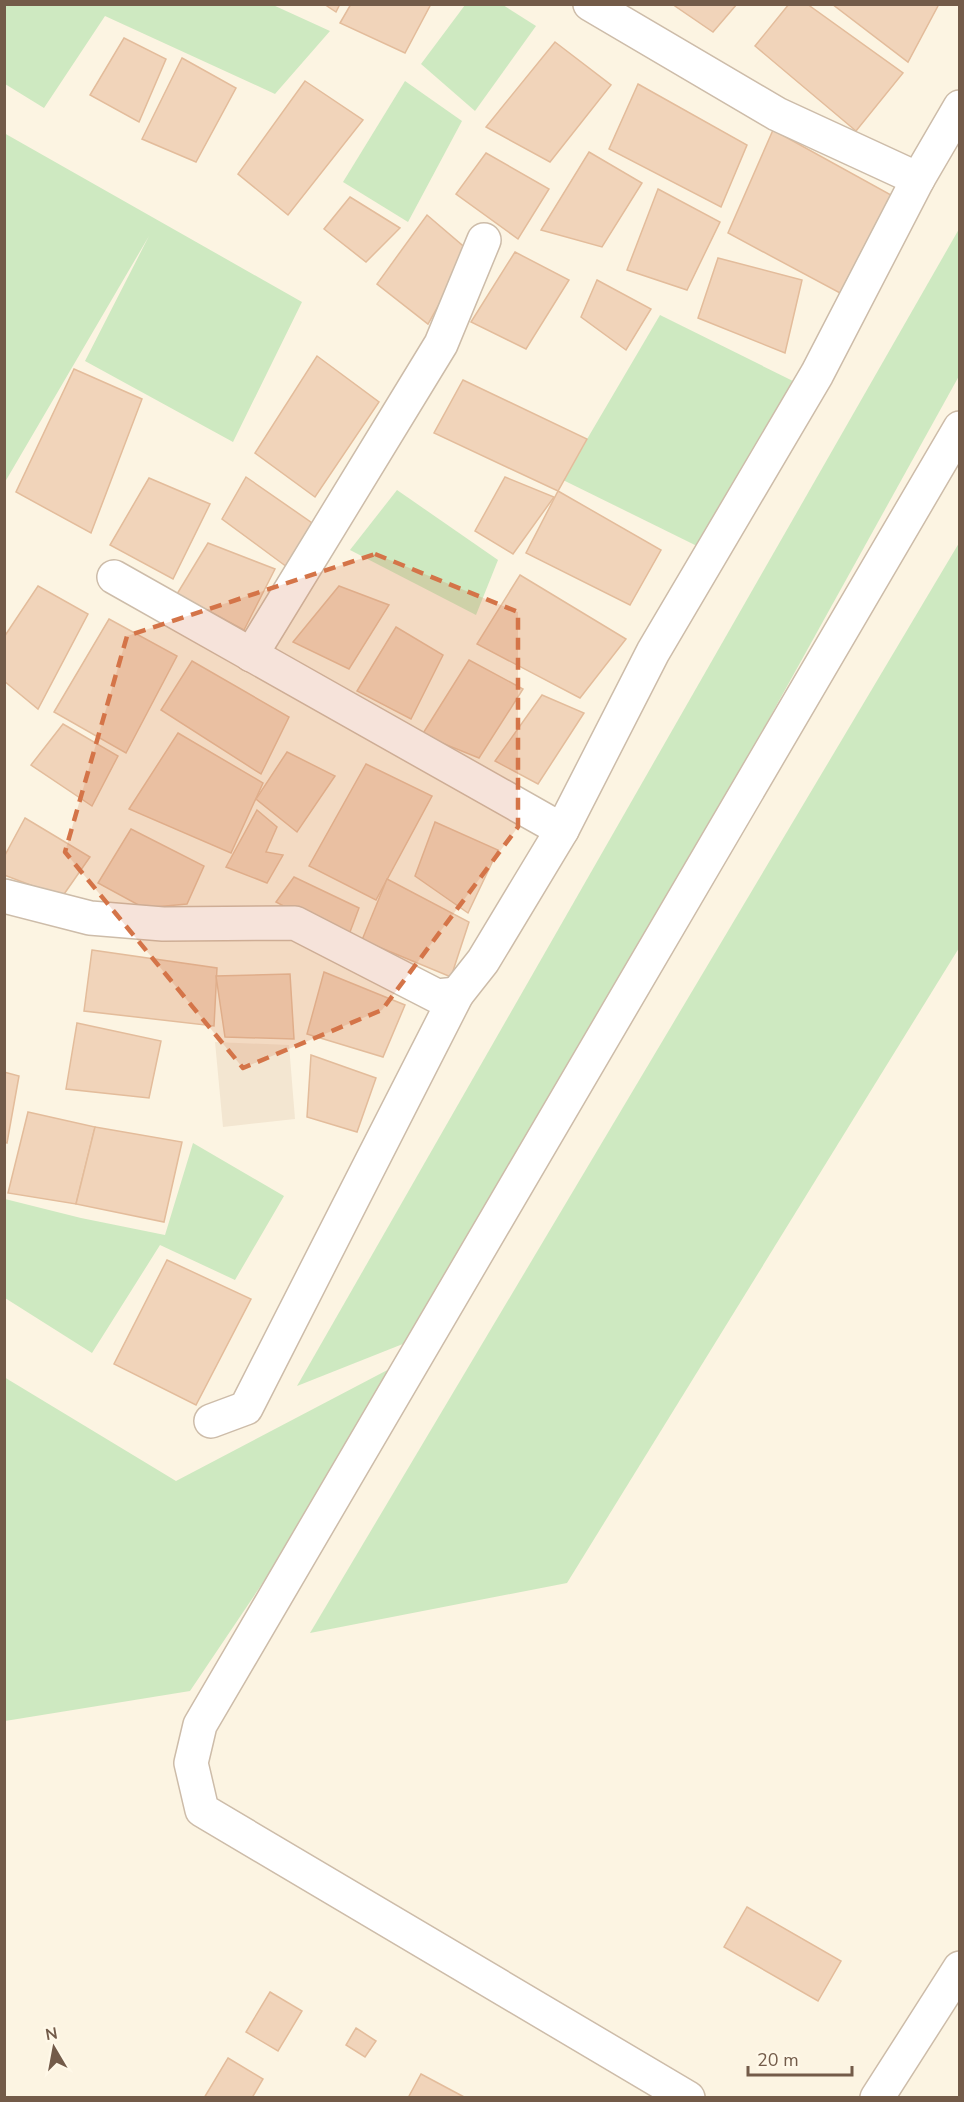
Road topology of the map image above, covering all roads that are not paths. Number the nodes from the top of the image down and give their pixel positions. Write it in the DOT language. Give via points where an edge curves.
graph roads {
  1 [pos="590,4"];
  2 [pos="960,107"];
  3 [pos="918,179"];
  4 [pos="484,240"];
  5 [pos="960,428"];
  6 [pos="114,578"];
  7 [pos="251,655"];
  8 [pos="562,830"];
  9 [pos="4,896"];
  10 [pos="457,994"];
  11 [pos="211,1421"];
  12 [pos="960,1968"];
  13 [pos="688,2097"];
  14 [pos="877,2097"];
  1 -- 3 [label="street" via="777,114"];
  2 -- 3 [label="street"];
  3 -- 8 [label="street" via="817,374 653,652"];
  4 -- 7 [label="street" via="441,344"];
  5 -- 13 [label="street" via="200,1725 191,1763 202,1810"];
  6 -- 7 [label="street"];
  7 -- 8 [label="street"];
  8 -- 10 [label="street" via="483,961"];
  9 -- 10 [label="street" via="111,920 163,924 295,922 437,996"];
  10 -- 11 [label="street" via="246,1408"];
  12 -- 14 [label="street"];
}
